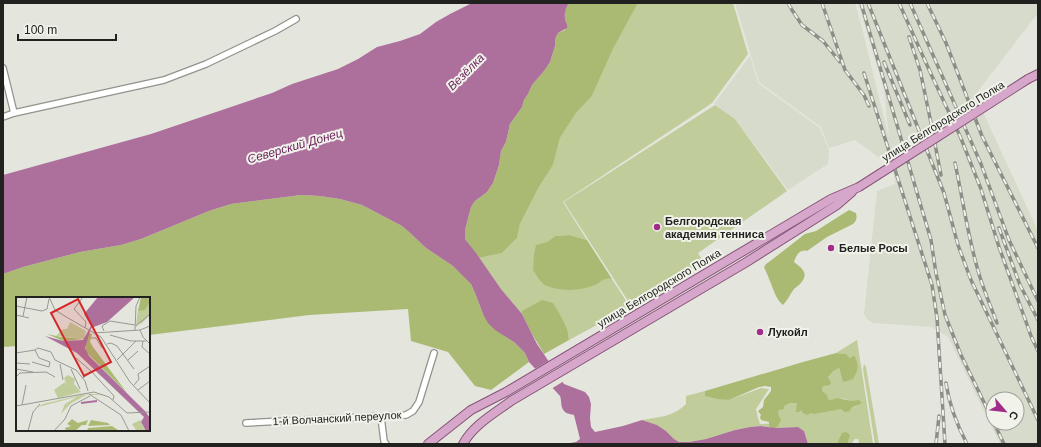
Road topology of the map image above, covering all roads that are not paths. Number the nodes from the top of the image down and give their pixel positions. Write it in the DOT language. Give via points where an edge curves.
graph roads {
  1 [pos="296,19"];
  2 [pos="3,68"];
  3 [pos="1038,74"];
  4 [pos="14,113"];
  5 [pos="3,117"];
  6 [pos="859,186"];
  7 [pos="434,353"];
  8 [pos="381,417"];
  9 [pos="246,423"];
  10 [pos="386,444"];
  11 [pos="428,444"];
  12 [pos="463,444"];
  1 -- 4 [label="street" via="206,64 164,80"];
  2 -- 4 [label="street"];
  3 -- 6 [label="main road, улица Белгородского Полка, bridge"];
  4 -- 5 [label="street"];
  6 -- 11 [label="main road, улица Белгородского Полка" via="831,199 506,392 471,410"];
  6 -- 12 [label="main road, улица Белгородского Полка" via="836,205 745,263 511,401 478,426"];
  7 -- 8 [label="street, 1-й Волчанский переулок" via="414,411 406,415"];
  8 -- 9 [label="street, 1-й Волчанский переулок"];
  8 -- 10 [label="street"];
}
